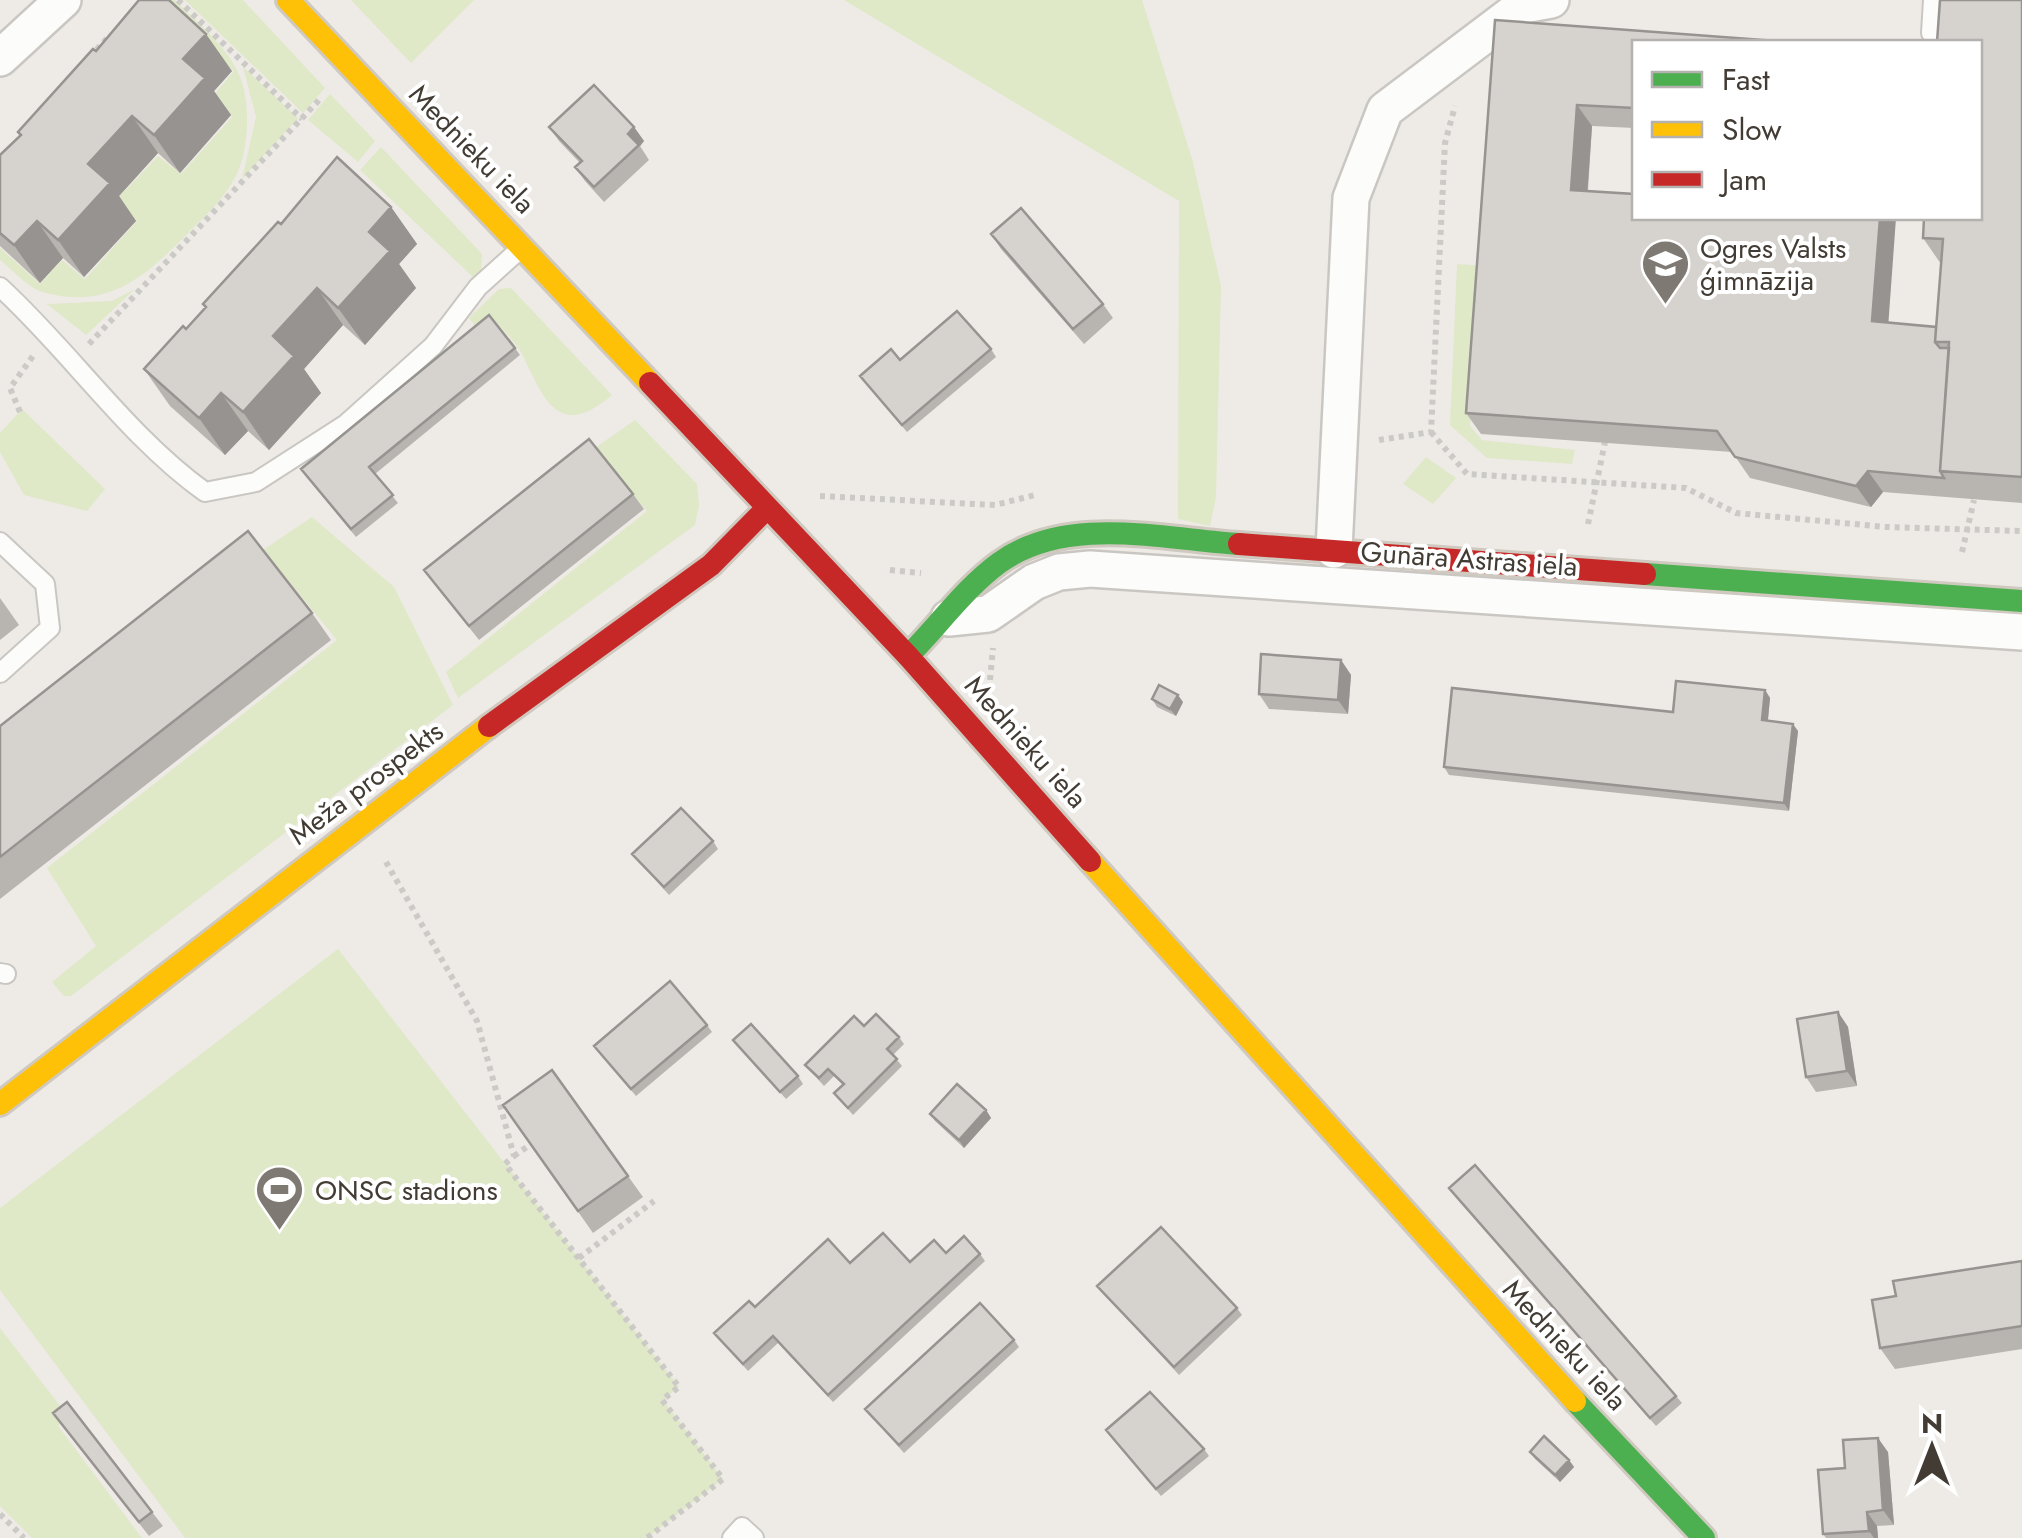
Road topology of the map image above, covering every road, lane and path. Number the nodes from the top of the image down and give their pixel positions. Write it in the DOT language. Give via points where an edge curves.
graph roads {
  1 [pos="63,0"];
  2 [pos="178,0"];
  3 [pos="288,0"];
  4 [pos="1552,0"];
  5 [pos="1933,0"];
  6 [pos="115,30"];
  7 [pos="1931,32"];
  8 [pos="1470,48"];
  9 [pos="0,58"];
  10 [pos="88,59"];
  11 [pos="324,94"];
  12 [pos="302,119"];
  13 [pos="523,246"];
  14 [pos="6,293"];
  15 [pos="0,316"];
  16 [pos="50,336"];
  17 [pos="74,361"];
  18 [pos="20,412"];
  19 [pos="1431,432"];
  20 [pos="1605,442"];
  21 [pos="1377,453"];
  22 [pos="1596,480"];
  23 [pos="818,496"];
  24 [pos="1043,496"];
  25 [pos="1974,500"];
  26 [pos="766,508"];
  27 [pos="1972,526"];
  28 [pos="2022,530"];
  29 [pos="0,542"];
  30 [pos="1585,542"];
  31 [pos="1334,550"];
  32 [pos="1951,564"];
  33 [pos="2022,601"];
  34 [pos="949,618"];
  35 [pos="2022,632"];
  36 [pos="908,656"];
  37 [pos="0,673"];
  38 [pos="360,825"];
  39 [pos="0,1104"];
  40 [pos="531,1144"];
  41 [pos="514,1156"];
  42 [pos="654,1201"];
  43 [pos="579,1258"];
  44 [pos="0,1514"];
  45 [pos="24,1538"];
  46 [pos="646,1538"];
  47 [pos="732,1538"];
  48 [pos="754,1538"];
  49 [pos="1704,1538"];
  1 -- 9 [label="street"];
  2 -- 12 [label="path"];
  3 -- 13 [label="street, Mednieku iela"];
  4 -- 8 [label="street" via="1524,5"];
  5 -- 7 [label="lane"];
  6 -- 10 [label="path"];
  8 -- 19 [label="path" via="1445,143"];
  8 -- 31 [label="street" via="1385,110 1351,198"];
  11 -- 12 [label="path"];
  12 -- 17 [label="path"];
  13 -- 17 [label="lane" via="478,287 433,346 346,424 256,482 205,492 167,465"];
  13 -- 26 [label="street, Mednieku iela"];
  14 -- 15 [label="lane"];
  14 -- 16 [label="lane"];
  16 -- 17 [label="lane"];
  16 -- 18 [label="path" via="10,388"];
  19 -- 21 [label="path" via="1380,437"];
  19 -- 22 [label="path" via="1467,474"];
  20 -- 22 [label="path"];
  22 -- 27 [label="path" via="1686,488 1736,513 1886,527"];
  22 -- 30 [label="path"];
  23 -- 24 [label="path" via="995,506 1028,494"];
  25 -- 27 [label="path"];
  26 -- 36 [label="street, Mednieku iela"];
  26 -- 38 [label="street, Meža prospekts" via="711,564"];
  27 -- 28 [label="path"];
  27 -- 32 [label="path"];
  29 -- 37 [label="lane" via="44,584 50,628"];
  31 -- 33 [label="street, Gunāra Astras iela"];
  31 -- 34 [label="street, Gunāra Astras iela" via="1087,533 1048,538 1019,549 972,582"];
  34 -- 35 [label="street, Gunāra Astras iela" via="988,614 1034,582 1090,569"];
  34 -- 36 [label="street, Gunāra Astras iela"];
  36 -- 49 [label="street, Mednieku iela" via="1522,1345"];
  38 -- 39 [label="street, Meža prospekts"];
  38 -- 41 [label="path" via="478,1021"];
  40 -- 41 [label="path"];
  41 -- 43 [label="path" via="505,1164"];
  42 -- 43 [label="path"];
  43 -- 46 [label="path" via="678,1388 662,1400 723,1478"];
  44 -- 45 [label="path"];
  47 -- 48 [label="lane" via="742,1527"];
}
